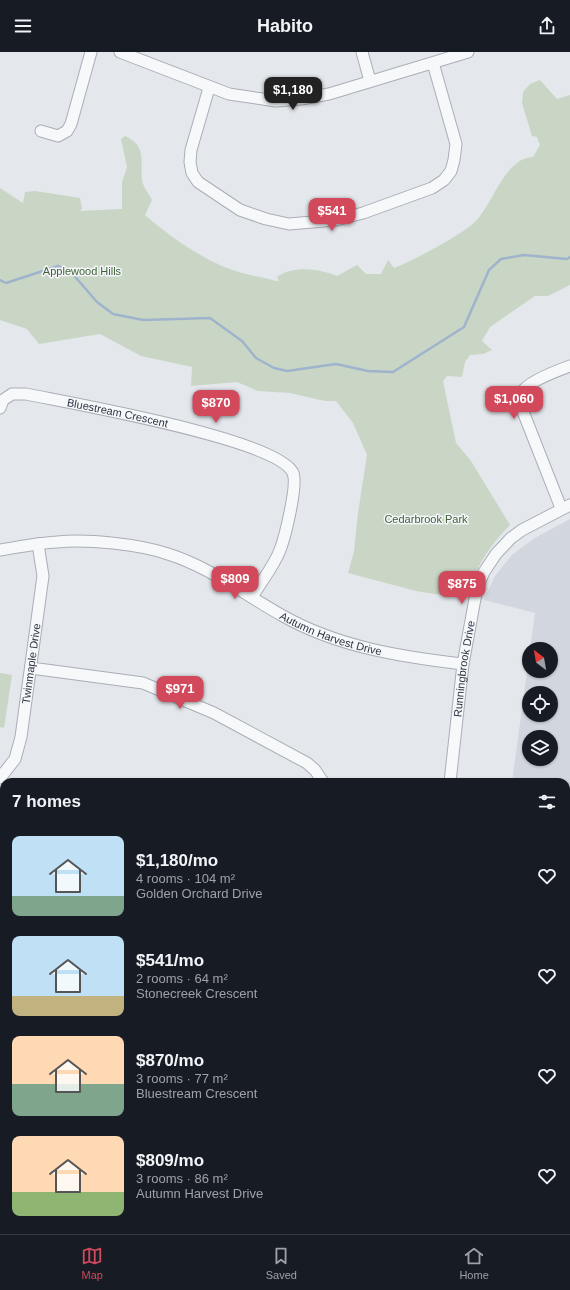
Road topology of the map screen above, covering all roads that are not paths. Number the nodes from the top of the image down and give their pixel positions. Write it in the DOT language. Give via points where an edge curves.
graph roads {
  1 [pos="91,52"];
  2 [pos="120,52"];
  3 [pos="362,52"];
  4 [pos="468,52"];
  5 [pos="433,63"];
  6 [pos="370,81"];
  7 [pos="209,88"];
  8 [pos="41,131"];
  9 [pos="570,366"];
  10 [pos="0,408"];
  11 [pos="566,506"];
  12 [pos="38,544"];
  13 [pos="0,550"];
  14 [pos="252,597"];
  15 [pos="463,664"];
  16 [pos="31,668"];
  17 [pos="0,778"];
  18 [pos="320,778"];
  19 [pos="450,778"];
  1 -- 8 [label="street" via="67,131 58,136"];
  2 -- 7 [label="street"];
  3 -- 6 [label="street"];
  4 -- 5 [label="street"];
  5 -- 6 [label="street"];
  5 -- 7 [label="street" via="456,144 451,171 444,180 432,188 336,220 290,224 266,219 240,210 198,182 192,173 190,162"];
  6 -- 7 [label="street" via="329,94 276,101 236,96"];
  9 -- 11 [label="street" via="530,384 520,397 522,409"];
  10 -- 14 [label="street, Bluestream Crescent" via="3,400 12,394 26,394 179,425 238,443 286,464 293,473 294,483 287,526 280,551"];
  11 -- 15 [label="street, Runningbrook Drive" via="511,538 484,572 477,588"];
  12 -- 13 [label="street, Autumn Harvest Drive"];
  12 -- 14 [label="street, Autumn Harvest Drive" via="84,542 122,545 168,554 198,566"];
  12 -- 16 [label="street, Twinmaple Drive" via="43,576"];
  14 -- 15 [label="street, Autumn Harvest Drive" via="283,616 347,642 404,657"];
  15 -- 19 [label="street, Runningbrook Drive"];
  16 -- 17 [label="street, Twinmaple Drive" via="17,754 12,765"];
  16 -- 18 [label="street" via="144,683 174,694 307,763"];
}
